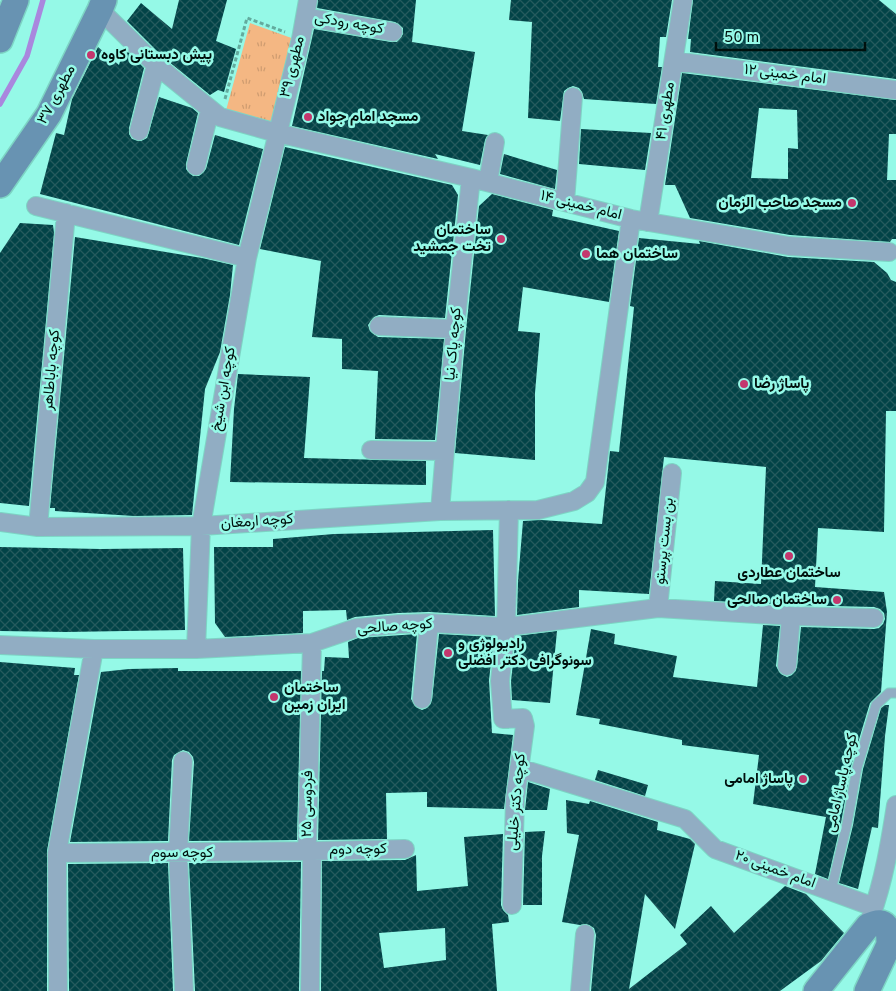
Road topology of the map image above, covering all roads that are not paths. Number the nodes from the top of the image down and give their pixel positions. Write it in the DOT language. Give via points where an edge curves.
graph roads {
  1 [pos="16,0"];
  2 [pos="683,0"];
  3 [pos="102,5"];
  4 [pos="306,8"];
  5 [pos="393,32"];
  6 [pos="0,40"];
  7 [pos="674,61"];
  8 [pos="156,65"];
  9 [pos="896,90"];
  10 [pos="573,97"];
  11 [pos="215,113"];
  12 [pos="138,131"];
  13 [pos="277,133"];
  14 [pos="495,142"];
  15 [pos="196,166"];
  16 [pos="479,180"];
  17 [pos="0,185"];
  18 [pos="565,202"];
  19 [pos="36,206"];
  20 [pos="66,213"];
  21 [pos="639,221"];
  22 [pos="889,252"];
  23 [pos="247,258"];
  24 [pos="379,326"];
  25 [pos="455,329"];
  26 [pos="371,450"];
  27 [pos="445,451"];
  28 [pos="672,473"];
  29 [pos="512,510"];
  30 [pos="440,511"];
  31 [pos="0,522"];
  32 [pos="201,526"];
  33 [pos="38,527"];
  34 [pos="658,608"];
  35 [pos="791,616"];
  36 [pos="874,618"];
  37 [pos="429,622"];
  38 [pos="506,628"];
  39 [pos="312,642"];
  40 [pos="0,646"];
  41 [pos="196,649"];
  42 [pos="94,650"];
  43 [pos="787,666"];
  44 [pos="896,693"];
  45 [pos="422,699"];
  46 [pos="183,761"];
  47 [pos="520,768"];
  48 [pos="896,805"];
  49 [pos="405,849"];
  50 [pos="309,851"];
  51 [pos="57,853"];
  52 [pos="178,853"];
  53 [pos="831,891"];
  54 [pos="512,905"];
  55 [pos="871,916"];
  56 [pos="585,934"];
  57 [pos="893,938"];
  58 [pos="58,991"];
  59 [pos="184,991"];
  60 [pos="310,991"];
  61 [pos="580,991"];
  62 [pos="816,991"];
  63 [pos="867,991"];
  1 -- 6 [label="street"];
  2 -- 7 [label="street, مطهری ۴۱"];
  3 -- 8 [label="street"];
  3 -- 17 [label="street, مطهری ۳۷" via="50,114"];
  4 -- 5 [label="street, کوچه رودکی"];
  4 -- 13 [label="street, مطهری ۳۹"];
  7 -- 9 [label="street, امام خمینی ۱۲"];
  7 -- 21 [label="street, مطهری ۴۱"];
  8 -- 11 [label="street"];
  8 -- 12 [label="street"];
  10 -- 18 [label="street"];
  11 -- 13 [label="street, امام خمینی ۱۴"];
  11 -- 15 [label="street"];
  13 -- 16 [label="street, امام خمینی ۱۴"];
  13 -- 23 [label="street, کوچه ابن شیخ"];
  14 -- 16 [label="street, کوچه پاک نیا"];
  16 -- 18 [label="street, امام خمینی ۱۴"];
  16 -- 25 [label="street, کوچه پاک نیا"];
  18 -- 21 [label="street, امام خمینی ۱۴"];
  19 -- 20 [label="street"];
  20 -- 23 [label="street"];
  20 -- 33 [label="street, کوچه باباطاهر"];
  21 -- 22 [label="street, امام خمینی ۱۴" via="789,246"];
  21 -- 29 [label="street, مطهری ۴۱" via="595,482 587,493 574,501 538,510"];
  23 -- 32 [label="street, کوچه ابن شیخ"];
  24 -- 25 [label="street"];
  25 -- 27 [label="street, کوچه پاک نیا"];
  26 -- 27 [label="street"];
  27 -- 30 [label="street, کوچه پاک نیا"];
  28 -- 34 [label="street, بن بست پرستو"];
  29 -- 30 [label="street, کوچه ارمغان"];
  29 -- 38 [label="street"];
  30 -- 32 [label="street, کوچه ارمغان"];
  31 -- 33 [label="street, کوچه ارمغان"];
  32 -- 33 [label="street, کوچه ارمغان"];
  32 -- 41 [label="street, کوچه ابن شیخ"];
  34 -- 35 [label="street, کوچه صالحی"];
  34 -- 38 [label="street, کوچه صالحی"];
  35 -- 36 [label="street, کوچه صالحی"];
  35 -- 43 [label="street"];
  37 -- 38 [label="street, کوچه صالحی"];
  37 -- 39 [label="street, کوچه صالحی" via="356,628"];
  37 -- 45 [label="street"];
  38 -- 47 [label="street, کوچه دکتر خلیلی" via="500,681 503,719 522,718 525,726"];
  39 -- 41 [label="street, کوچه صالحی"];
  39 -- 50 [label="street, فردوسی ۲۵"];
  40 -- 42 [label="street, کوچه صالحی"];
  41 -- 42 [label="street, کوچه صالحی"];
  42 -- 51 [label="street"];
  44 -- 53 [label="lane, کوچه پاساژ امامی" via="889,693 876,705 857,768"];
  46 -- 52 [label="street"];
  47 -- 53 [label="street, امام خمینی ۲۰" via="685,819 715,849"];
  47 -- 54 [label="street, کوچه دکتر خلیلی" via="515,800"];
  48 -- 55 [label="street" via="884,876"];
  49 -- 50 [label="street, کوچه دوم"];
  50 -- 52 [label="street, کوچه سوم"];
  50 -- 60 [label="street, فردوسی ۲۵"];
  51 -- 52 [label="street, کوچه سوم"];
  51 -- 58 [label="street"];
  52 -- 59 [label="street"];
  53 -- 55 [label="street, امام خمینی ۲۰"];
  55 -- 57 [label="street" via="887,927"];
  55 -- 62 [label="street"];
  56 -- 61 [label="street"];
  57 -- 63 [label="street"];
}
